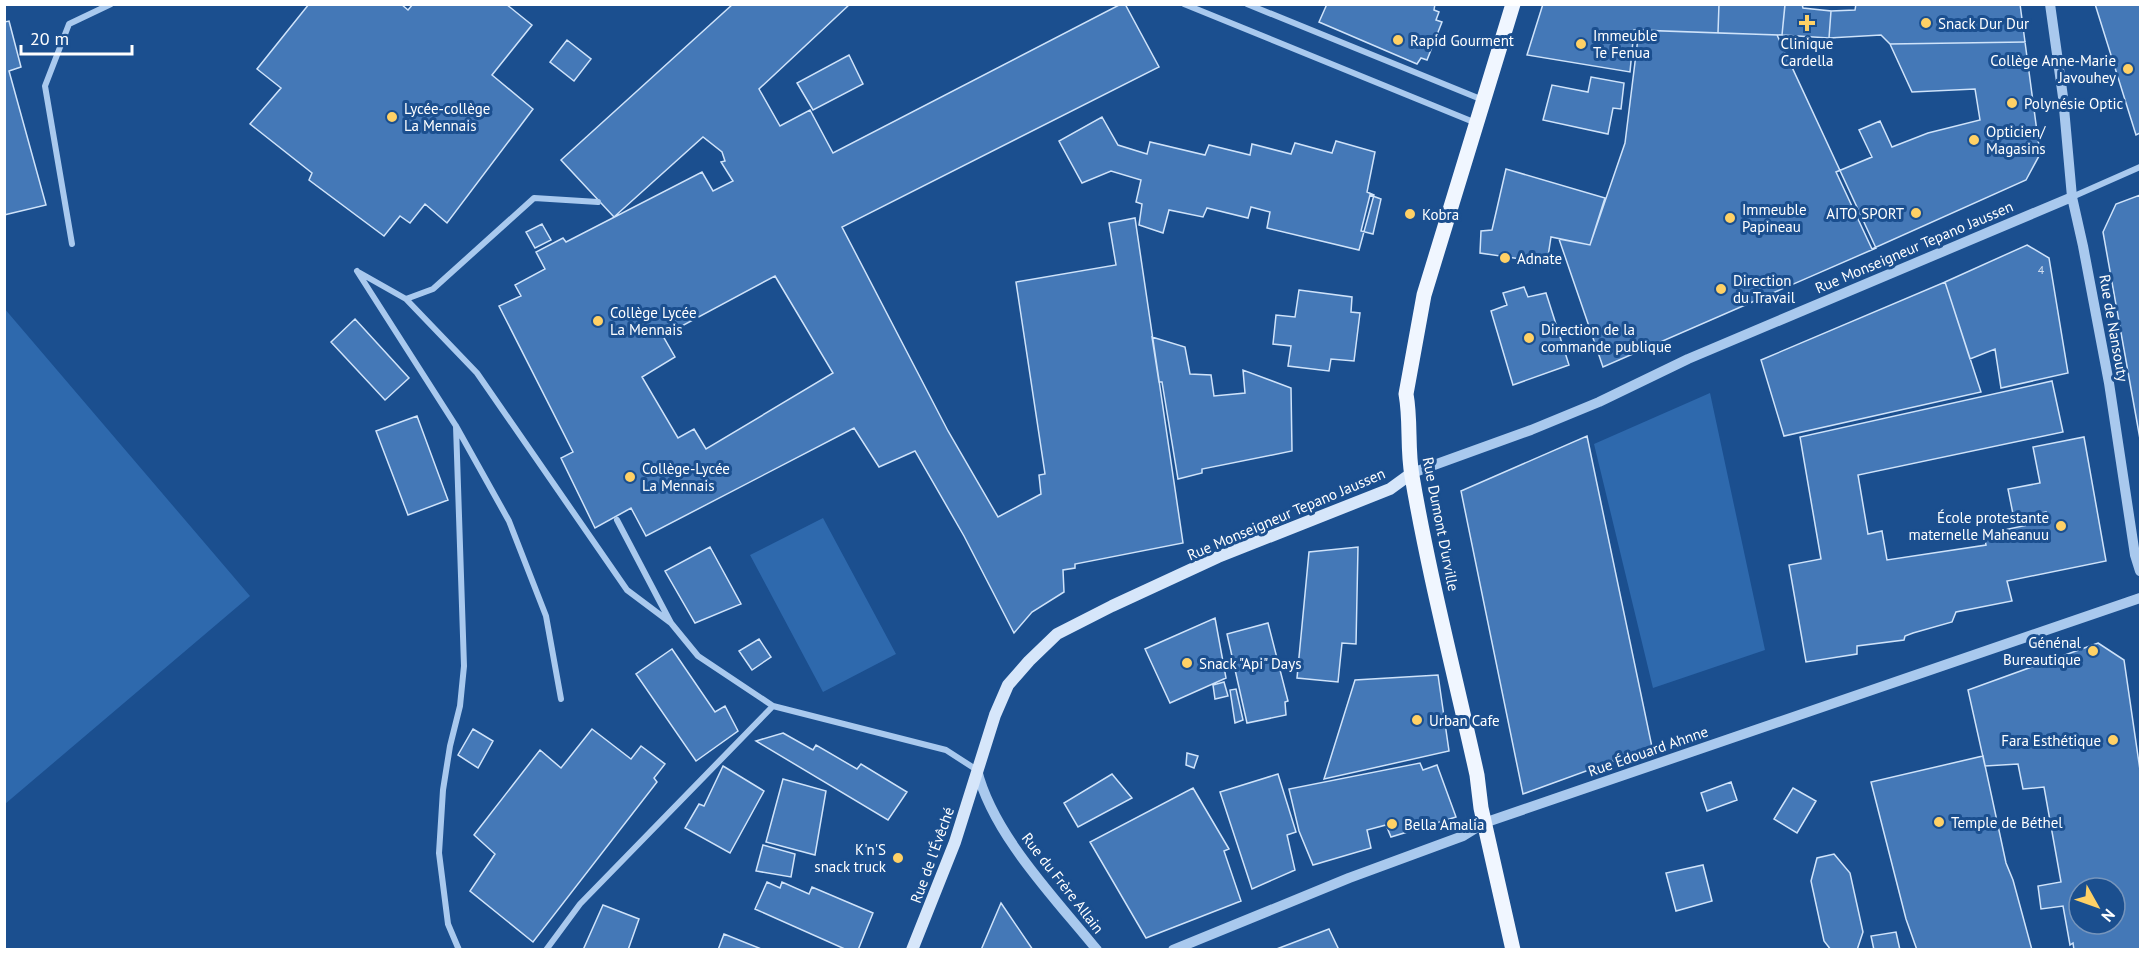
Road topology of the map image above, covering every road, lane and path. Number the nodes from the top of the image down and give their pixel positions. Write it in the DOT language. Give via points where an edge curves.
graph roads {
  1 [pos="111,4"];
  2 [pos="1184,4"];
  3 [pos="1247,4"];
  4 [pos="1513,4"];
  5 [pos="2050,4"];
  6 [pos="1484,100"];
  7 [pos="1476,123"];
  8 [pos="2140,167"];
  9 [pos="2072,197"];
  10 [pos="597,202"];
  11 [pos="72,244"];
  12 [pos="406,299"];
  13 [pos="456,426"];
  14 [pos="1412,473"];
  15 [pos="617,520"];
  16 [pos="2140,571"];
  17 [pos="2140,598"];
  18 [pos="671,623"];
  19 [pos="561,699"];
  20 [pos="773,706"];
  21 [pos="977,770"];
  22 [pos="1484,823"];
  23 [pos="459,950"];
  24 [pos="546,950"];
  25 [pos="912,950"];
  26 [pos="1097,950"];
  27 [pos="1173,950"];
  28 [pos="1513,950"];
  1 -- 11 [label="street" via="69,24 45,86"];
  2 -- 7 [label="street"];
  3 -- 6 [label="street"];
  4 -- 6 [label="main road, Rue Dumont D'urville"];
  5 -- 9 [label="street, Rue de Nansouty"];
  6 -- 7 [label="main road, Rue Dumont D'urville"];
  7 -- 14 [label="main road, Rue Dumont D'urville" via="1422,306 1406,394"];
  8 -- 9 [label="street, Rue Monseigneur Tepano Jaussen"];
  9 -- 14 [label="street, Rue Monseigneur Tepano Jaussen" via="1689,359 1570,414"];
  9 -- 16 [label="street, Rue de Nansouty" via="2109,382"];
  10 -- 12 [label="street" via="534,198 433,290"];
  12 -- 13 [label="street" via="357,271"];
  12 -- 18 [label="street" via="477,374 627,590"];
  13 -- 19 [label="street" via="509,521 542,605"];
  13 -- 23 [label="street" via="464,666 443,790 439,853 448,924"];
  14 -- 21 [label="main road, Rue Monseigneur Tepano Jaussen" via="1390,489 1218,557 1058,634 1008,685"];
  14 -- 22 [label="main road, Rue Dumont D'urville" via="1423,540 1478,775"];
  15 -- 18 [label="street"];
  17 -- 22 [label="street, Rue Édouard Ahnne"];
  18 -- 20 [label="street" via="698,656"];
  20 -- 21 [label="street" via="946,750"];
  20 -- 24 [label="street" via="580,904"];
  21 -- 25 [label="main road, Rue de l'Évêché" via="955,842"];
  21 -- 26 [label="street, Rue du Frère Allain" via="992,811 1016,850"];
  22 -- 27 [label="street, Rue Édouard Ahnne" via="1463,836"];
  22 -- 28 [label="main road, Rue Dumont D'urville"];
}
